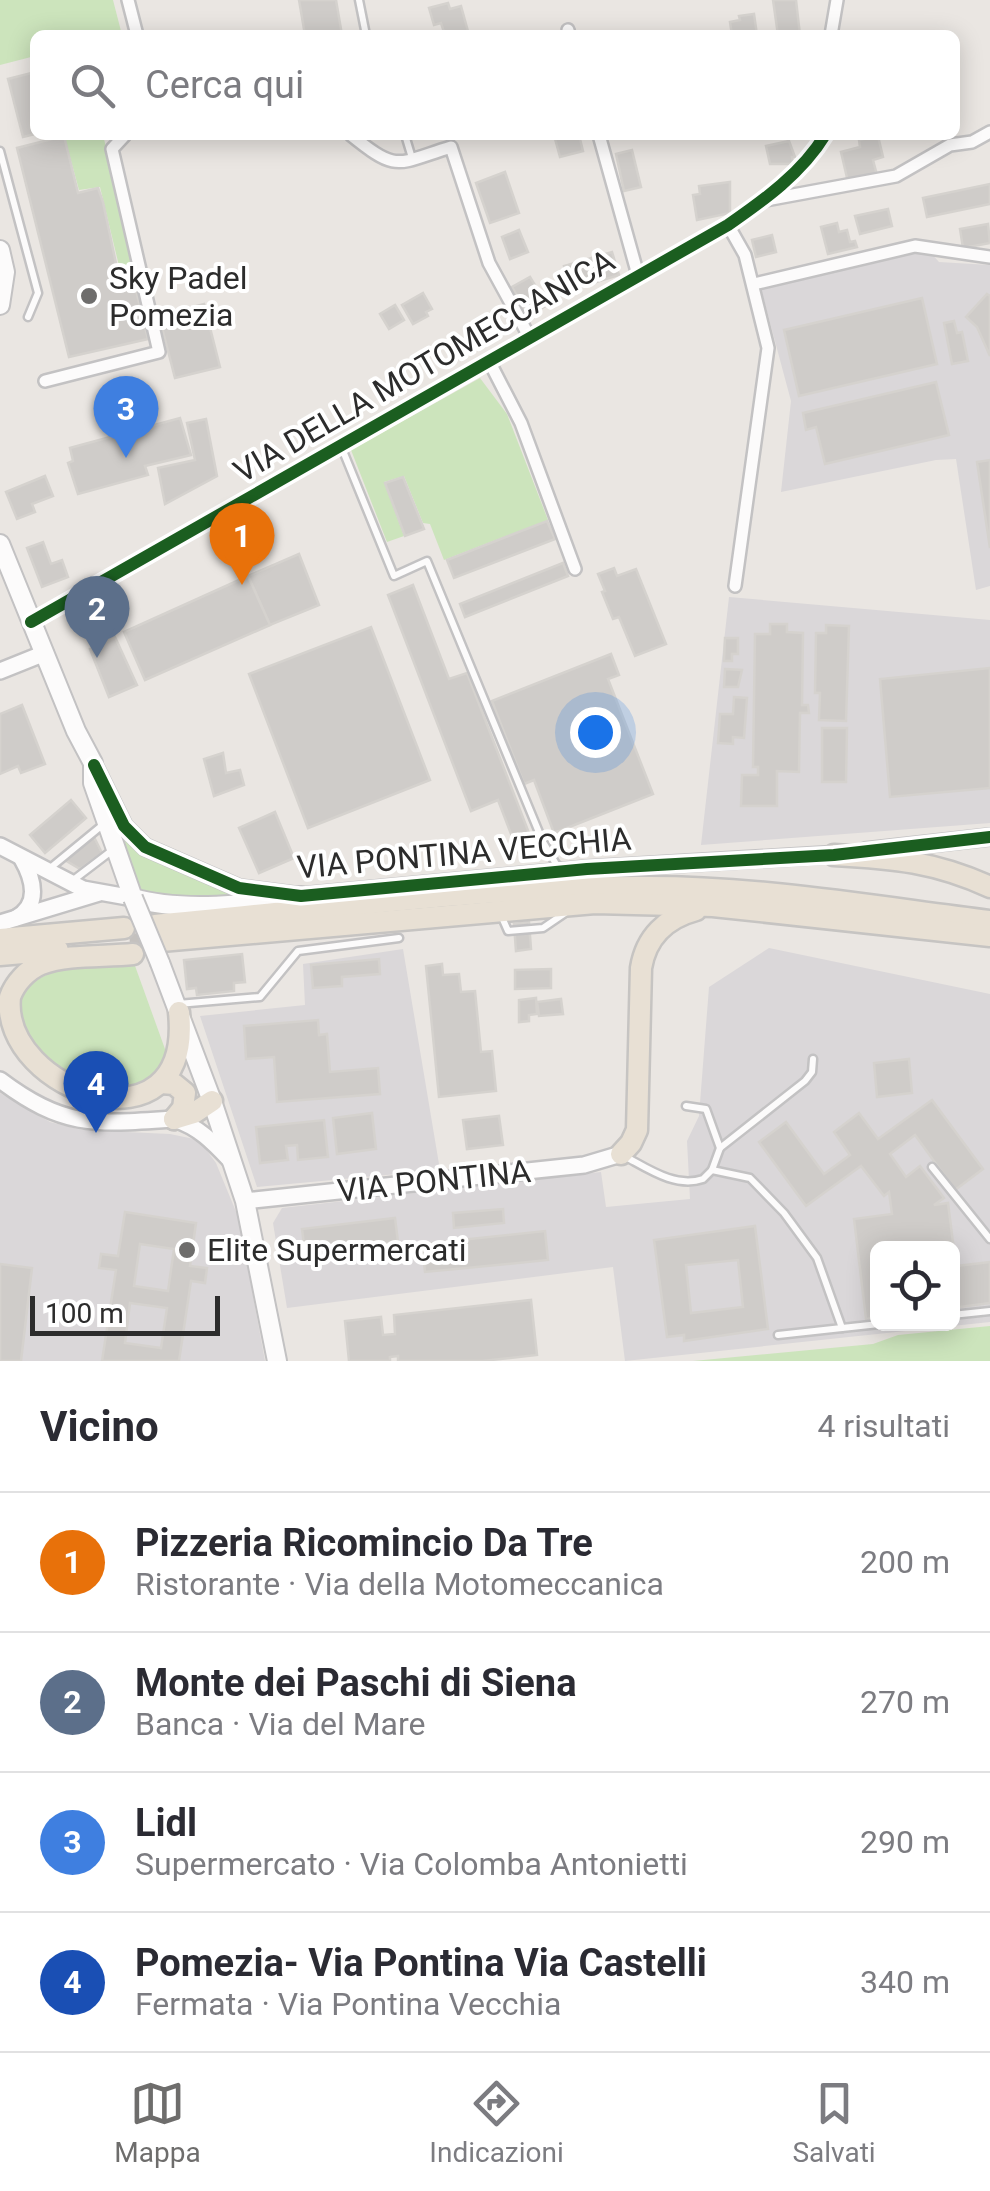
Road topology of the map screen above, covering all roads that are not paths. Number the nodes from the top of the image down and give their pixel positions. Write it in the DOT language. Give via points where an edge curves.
graph roads {
  1 [pos="128,0"];
  2 [pos="359,0"];
  3 [pos="838,0"];
  4 [pos="136,30"];
  5 [pos="365,30"];
  6 [pos="831,30"];
  7 [pos="990,132"];
  8 [pos="120,140"];
  9 [pos="357,140"];
  10 [pos="406,140"];
  11 [pos="600,140"];
  12 [pos="820,140"];
  13 [pos="943,140"];
  14 [pos="950,144"];
  15 [pos="0,151"];
  16 [pos="412,159"];
  17 [pos="762,201"];
  18 [pos="728,225"];
  19 [pos="0,250"];
  20 [pos="990,257"];
  21 [pos="638,275"];
  22 [pos="754,284"];
  23 [pos="3,288"];
  24 [pos="0,305"];
  25 [pos="28,317"];
  26 [pos="530,338"];
  27 [pos="489,362"];
  28 [pos="45,381"];
  29 [pos="341,445"];
  30 [pos="0,544"];
  31 [pos="575,569"];
  32 [pos="735,586"];
  33 [pos="32,622"];
  34 [pos="44,653"];
  35 [pos="0,670"];
  36 [pos="94,765"];
  37 [pos="106,822"];
  38 [pos="990,837"];
  39 [pos="0,846"];
  40 [pos="115,848"];
  41 [pos="834,855"];
  42 [pos="22,859"];
  43 [pos="567,871"];
  44 [pos="46,872"];
  45 [pos="69,883"];
  46 [pos="990,887"];
  47 [pos="98,893"];
  48 [pos="301,896"];
  49 [pos="133,898"];
  50 [pos="713,906"];
  51 [pos="990,921"];
  52 [pos="3,928"];
  53 [pos="990,936"];
  54 [pos="399,938"];
  55 [pos="129,942"];
  56 [pos="160,944"];
  57 [pos="0,955"];
  58 [pos="178,1008"];
  59 [pos="814,1059"];
  60 [pos="0,1080"];
  61 [pos="161,1083"];
  62 [pos="212,1102"];
  63 [pos="686,1106"];
  64 [pos="174,1119"];
  65 [pos="720,1148"];
  66 [pos="621,1154"];
  67 [pos="234,1164"];
  68 [pos="932,1167"];
  69 [pos="712,1170"];
  70 [pos="245,1201"];
  71 [pos="990,1240"];
  72 [pos="990,1311"];
  73 [pos="960,1314"];
  74 [pos="870,1325"];
  75 [pos="842,1328"];
  76 [pos="778,1335"];
  77 [pos="277,1361"];
  1 -- 4 [label="street"];
  2 -- 5 [label="lane"];
  3 -- 6 [label="street"];
  7 -- 14 [label="street, VIA DELLA MOTOMECCANICA"];
  8 -- 28 [label="street" via="112,149 159,352"];
  9 -- 16 [label="street" via="383,160"];
  10 -- 16 [label="lane"];
  11 -- 21 [label="street"];
  12 -- 17 [label="street, VIA DELLA MOTOMECCANICA"];
  13 -- 14 [label="street"];
  14 -- 17 [label="street, VIA DELLA MOTOMECCANICA" via="896,176"];
  15 -- 25 [label="lane" via="38,293"];
  16 -- 26 [label="street" via="450,147 489,263"];
  17 -- 18 [label="street, VIA DELLA MOTOMECCANICA"];
  18 -- 21 [label="street, VIA DELLA MOTOMECCANICA"];
  18 -- 22 [label="street"];
  19 -- 23 [label="main road"];
  20 -- 22 [label="street" via="915,246"];
  21 -- 26 [label="street, VIA DELLA MOTOMECCANICA"];
  22 -- 32 [label="street" via="768,348"];
  23 -- 24 [label="main road"];
  26 -- 27 [label="street, VIA DELLA MOTOMECCANICA"];
  27 -- 29 [label="street, VIA DELLA MOTOMECCANICA"];
  27 -- 31 [label="street" via="522,423"];
  29 -- 33 [label="street, VIA DELLA MOTOMECCANICA"];
  29 -- 43 [label="lane" via="394,576 427,562 543,842"];
  30 -- 33 [label="main road"];
  33 -- 34 [label="main road"];
  34 -- 35 [label="street"];
  34 -- 36 [label="main road"];
  36 -- 37 [label="main road"];
  36 -- 48 [label="street, VIA PONTINA VECCHIA" via="124,826 145,847 239,888"];
  37 -- 40 [label="main road"];
  37 -- 44 [label="lane"];
  38 -- 41 [label="street"];
  39 -- 42 [label="street"];
  40 -- 45 [label="lane"];
  40 -- 49 [label="main road"];
  41 -- 43 [label="street, VIA PONTINA VECCHIA"];
  41 -- 46 [label="highway" via="934,865"];
  42 -- 44 [label="street"];
  42 -- 52 [label="street" via="32,901"];
  43 -- 48 [label="street, VIA PONTINA VECCHIA"];
  44 -- 45 [label="street"];
  45 -- 47 [label="street"];
  47 -- 49 [label="street"];
  47 -- 52 [label="street"];
  48 -- 49 [label="main road" via="208,904"];
  49 -- 56 [label="main road, bridge"];
  50 -- 53 [label="highway"];
  50 -- 56 [label="highway" via="580,903"];
  50 -- 66 [label="highway" via="665,924 644,954 636,1130"];
  51 -- 56 [label="highway" via="650,887 514,892"];
  52 -- 55 [label="highway"];
  54 -- 58 [label="lane" via="298,951 260,998"];
  55 -- 57 [label="highway"];
  55 -- 61 [label="highway" via="34,968 11,996 8,1028 26,1062 62,1088 112,1098"];
  56 -- 58 [label="main road"];
  58 -- 61 [label="highway" via="177,1056"];
  58 -- 62 [label="main road"];
  59 -- 65 [label="lane" via="805,1081"];
  60 -- 64 [label="street" via="39,1107 81,1121"];
  61 -- 64 [label="highway" via="185,1094"];
  62 -- 64 [label="highway"];
  62 -- 67 [label="main road"];
  63 -- 65 [label="lane" via="706,1109"];
  64 -- 67 [label="street" via="206,1135"];
  65 -- 69 [label="lane"];
  66 -- 69 [label="lane" via="680,1181 700,1181"];
  66 -- 70 [label="street, VIA PONTINA" via="584,1165"];
  67 -- 70 [label="main road"];
  68 -- 71 [label="lane"];
  69 -- 75 [label="lane" via="750,1178 784,1213 821,1266"];
  70 -- 77 [label="main road"];
  72 -- 73 [label="lane"];
  74 -- 75 [label="lane"];
  75 -- 76 [label="lane"];
}
